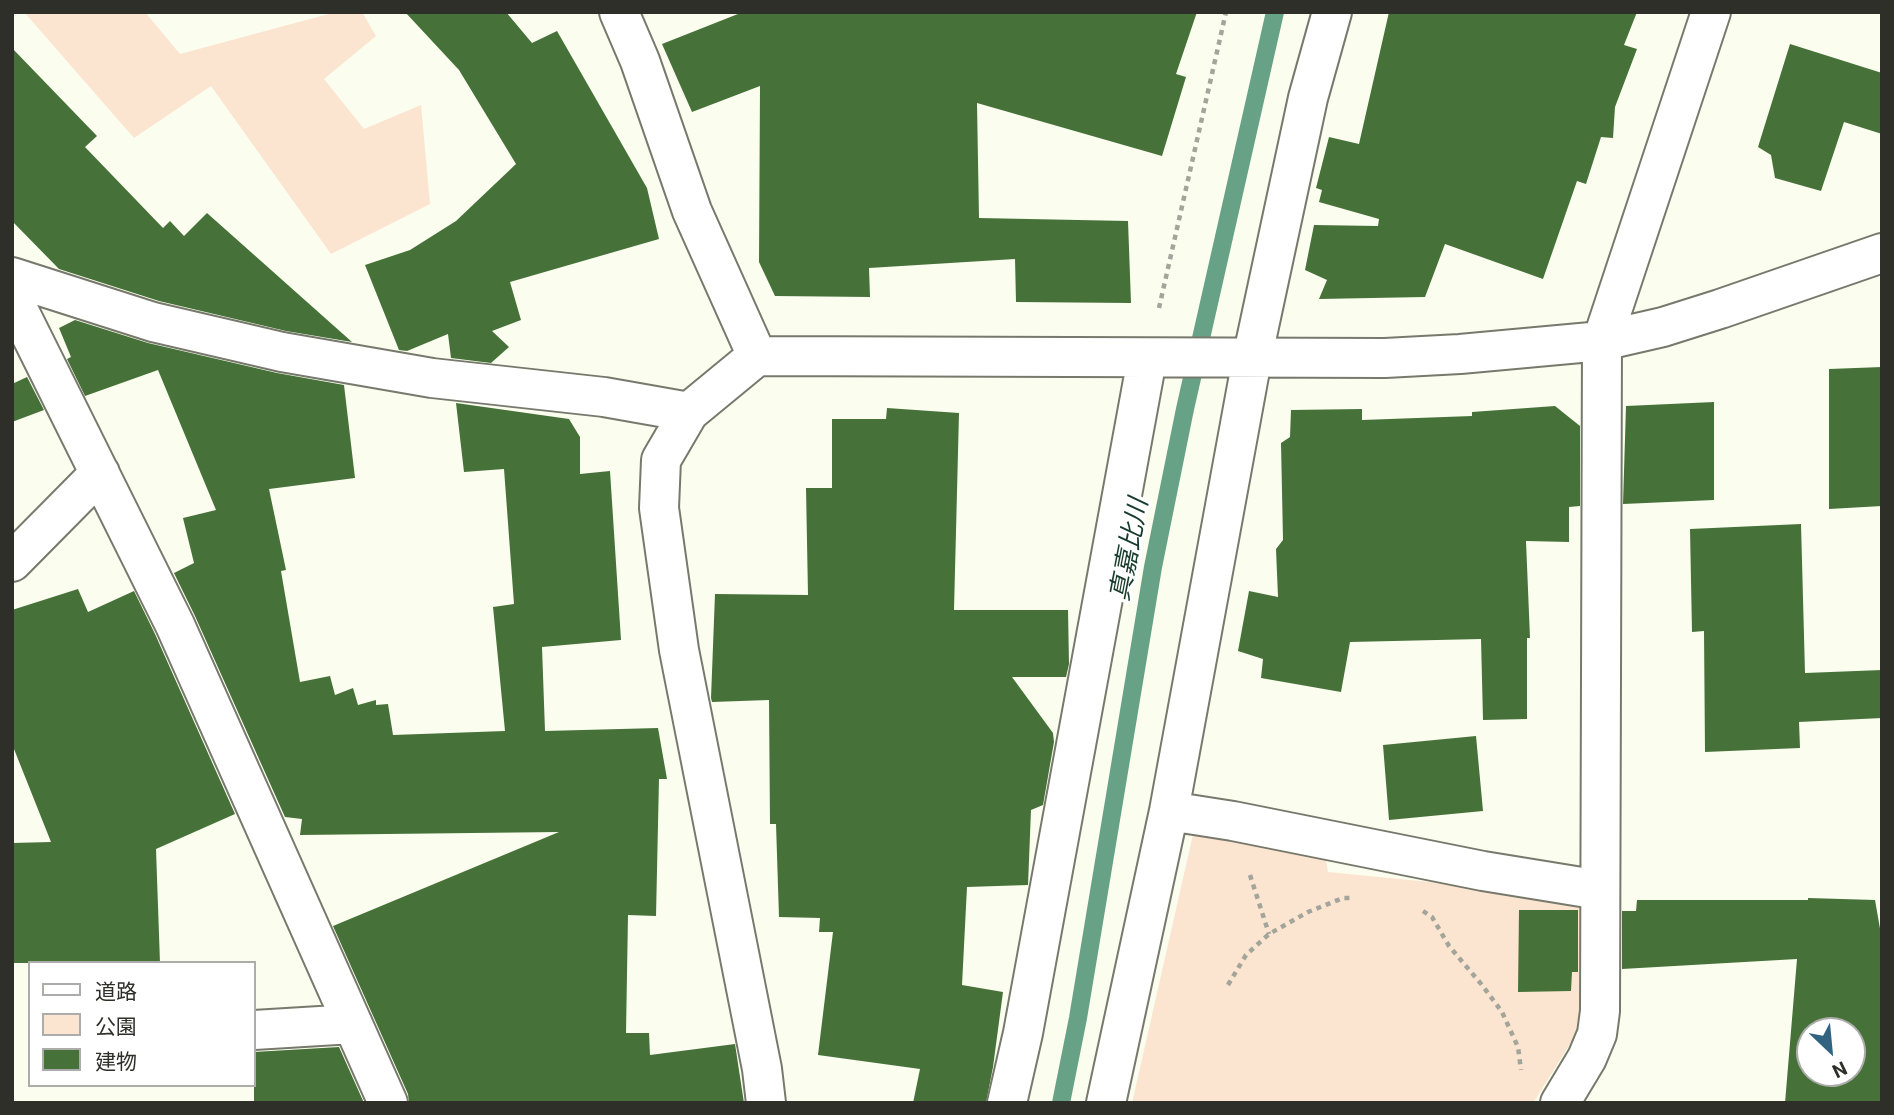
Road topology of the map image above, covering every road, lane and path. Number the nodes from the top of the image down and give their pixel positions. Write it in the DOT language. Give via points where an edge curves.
graph roads {
  1 [pos="619,12"];
  2 [pos="1226,12"];
  3 [pos="1332,12"];
  4 [pos="1710,12"];
  5 [pos="1882,253"];
  6 [pos="12,277"];
  7 [pos="12,297"];
  8 [pos="1602,341"];
  9 [pos="757,356"];
  10 [pos="1238,358"];
  11 [pos="1153,359"];
  12 [pos="689,412"];
  13 [pos="100,474"];
  14 [pos="12,562"];
  15 [pos="1169,811"];
  16 [pos="1600,890"];
  17 [pos="1355,897"];
  18 [pos="1420,910"];
  19 [pos="1227,985"];
  20 [pos="353,1024"];
  21 [pos="256,1030"];
  22 [pos="1522,1080"];
  23 [pos="388,1103"];
  24 [pos="766,1103"];
  25 [pos="1007,1103"];
  26 [pos="1106,1103"];
  27 [pos="1560,1103"];
  1 -- 9 [label="street" via="692,211"];
  2 -- 11 [label="path"];
  3 -- 10 [label="street"];
  4 -- 8 [label="street"];
  5 -- 8 [label="street" via="1663,327"];
  6 -- 12 [label="street" via="153,322 282,352 432,378 604,397"];
  7 -- 13 [label="street"];
  8 -- 10 [label="street" via="1410,357"];
  8 -- 16 [label="street"];
  9 -- 11 [label="street"];
  9 -- 12 [label="street"];
  10 -- 11 [label="street"];
  10 -- 15 [label="street"];
  11 -- 25 [label="street"];
  12 -- 24 [label="street" via="661,460 659,508 679,650"];
  13 -- 14 [label="street"];
  13 -- 20 [label="street" via="175,625"];
  15 -- 16 [label="street"];
  15 -- 26 [label="street"];
  16 -- 27 [label="street" via="1597,1034"];
  17 -- 19 [label="path" via="1308,912 1274,931 1246,955"];
  18 -- 22 [label="path" via="1432,916 1449,946 1502,1012 1518,1048"];
  20 -- 21 [label="street"];
  20 -- 23 [label="street"];
}
